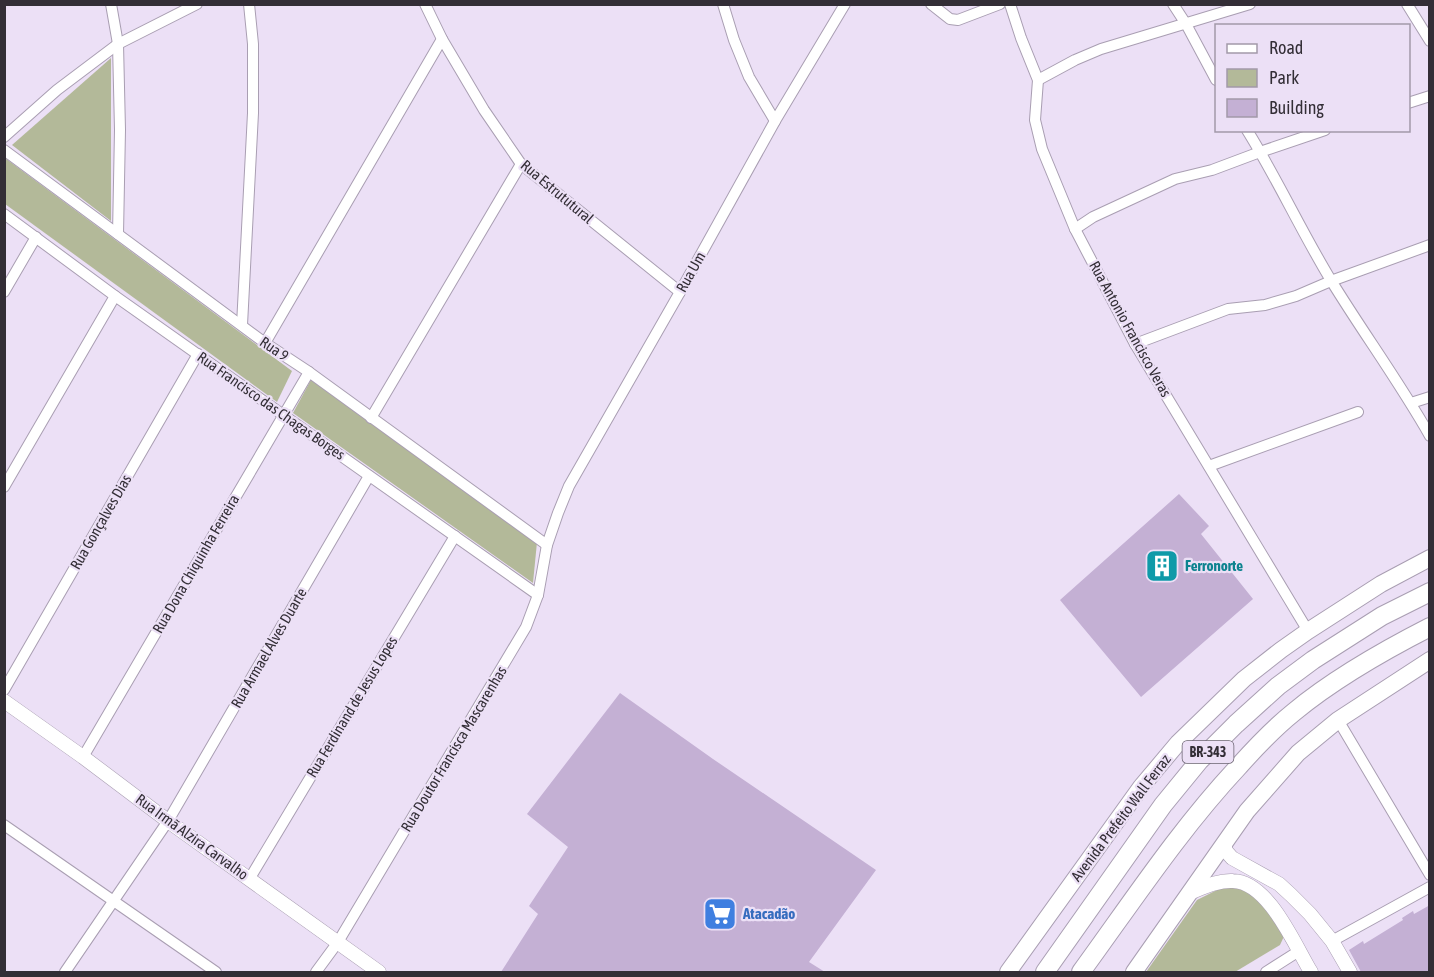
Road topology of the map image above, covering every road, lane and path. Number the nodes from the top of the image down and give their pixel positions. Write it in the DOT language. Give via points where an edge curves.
graph roads {
  1 [pos="111,4"];
  2 [pos="197,4"];
  3 [pos="249,4"];
  4 [pos="425,4"];
  5 [pos="723,4"];
  6 [pos="845,4"];
  7 [pos="931,4"];
  8 [pos="1000,4"];
  9 [pos="1010,4"];
  10 [pos="1173,4"];
  11 [pos="1250,4"];
  12 [pos="1407,4"];
  13 [pos="1186,24"];
  14 [pos="442,39"];
  15 [pos="1430,41"];
  16 [pos="118,44"];
  17 [pos="1215,78"];
  18 [pos="1038,80"];
  19 [pos="1430,96"];
  20 [pos="1410,102"];
  21 [pos="775,121"];
  22 [pos="1248,132"];
  23 [pos="1319,132"];
  24 [pos="4,137"];
  25 [pos="4,150"];
  26 [pos="1260,152"];
  27 [pos="521,164"];
  28 [pos="4,214"];
  29 [pos="1075,229"];
  30 [pos="118,234"];
  31 [pos="36,237"];
  32 [pos="1430,245"];
  33 [pos="1331,281"];
  34 [pos="4,292"];
  35 [pos="680,292"];
  36 [pos="115,296"];
  37 [pos="242,325"];
  38 [pos="265,343"];
  39 [pos="1135,344"];
  40 [pos="198,354"];
  41 [pos="309,372"];
  42 [pos="1430,397"];
  43 [pos="1411,403"];
  44 [pos="1358,412"];
  45 [pos="284,415"];
  46 [pos="371,417"];
  47 [pos="1430,436"];
  48 [pos="1209,466"];
  49 [pos="369,476"];
  50 [pos="4,487"];
  51 [pos="455,536"];
  52 [pos="547,545"];
  53 [pos="1430,558"];
  54 [pos="1430,592"];
  55 [pos="538,595"];
  56 [pos="1430,627"];
  57 [pos="1308,630"];
  58 [pos="1430,660"];
  59 [pos="4,690"];
  60 [pos="4,701"];
  61 [pos="1338,720"];
  62 [pos="83,757"];
  63 [pos="168,821"];
  64 [pos="4,825"];
  65 [pos="1225,842"];
  66 [pos="1430,875"];
  67 [pos="250,879"];
  68 [pos="1430,888"];
  69 [pos="1189,893"];
  70 [pos="114,901"];
  71 [pos="1310,914"];
  72 [pos="1285,924"];
  73 [pos="1332,941"];
  74 [pos="338,942"];
  75 [pos="1299,951"];
  76 [pos="65,972"];
  77 [pos="216,972"];
  78 [pos="316,972"];
  79 [pos="379,972"];
  80 [pos="1008,972"];
  81 [pos="1045,972"];
  82 [pos="1081,972"];
  83 [pos="1134,972"];
  84 [pos="1266,972"];
  85 [pos="1311,972"];
  86 [pos="1350,972"];
  1 -- 16 [label="street"];
  2 -- 16 [label="street"];
  3 -- 37 [label="street" via="253,113"];
  4 -- 14 [label="street, Rua Estrututural"];
  5 -- 21 [label="street" via="749,77"];
  6 -- 21 [label="street, Rua Um"];
  7 -- 8 [label="street" via="950,19 958,20"];
  9 -- 18 [label="street, Rua Antonio Francisco Veras"];
  10 -- 13 [label="street"];
  11 -- 13 [label="street"];
  12 -- 15 [label="street"];
  13 -- 17 [label="street"];
  13 -- 18 [label="street" via="1101,49"];
  14 -- 27 [label="street, Rua Estrututural"];
  14 -- 38 [label="street"];
  16 -- 24 [label="street"];
  16 -- 30 [label="street"];
  18 -- 29 [label="street, Rua Antonio Francisco Veras" via="1038,133"];
  19 -- 20 [label="street"];
  21 -- 35 [label="street, Rua Um"];
  22 -- 26 [label="street"];
  23 -- 26 [label="street"];
  25 -- 30 [label="street, Rua 9"];
  26 -- 29 [label="street" via="1158,186"];
  26 -- 33 [label="street"];
  27 -- 35 [label="street, Rua Estrututural"];
  27 -- 46 [label="street"];
  28 -- 31 [label="street, Rua Francisco das Chagas Borges"];
  29 -- 39 [label="street, Rua Antonio Francisco Veras"];
  30 -- 37 [label="street, Rua 9"];
  31 -- 34 [label="street"];
  31 -- 36 [label="street, Rua Francisco das Chagas Borges"];
  32 -- 33 [label="street"];
  33 -- 39 [label="street" via="1264,305 1228,309"];
  33 -- 43 [label="street"];
  35 -- 52 [label="street, Rua Um" via="569,486"];
  36 -- 40 [label="street, Rua Francisco das Chagas Borges"];
  36 -- 50 [label="street"];
  37 -- 38 [label="street, Rua 9"];
  38 -- 41 [label="street, Rua 9"];
  39 -- 48 [label="street, Rua Antonio Francisco Veras"];
  40 -- 45 [label="street, Rua Francisco das Chagas Borges"];
  40 -- 59 [label="street, Rua Gonçalves Dias"];
  41 -- 45 [label="street, Rua Dona Chiquinha Ferreira"];
  41 -- 46 [label="street, Rua 9"];
  42 -- 43 [label="street"];
  43 -- 47 [label="street"];
  44 -- 48 [label="street"];
  45 -- 49 [label="street, Rua Francisco das Chagas Borges"];
  45 -- 62 [label="street, Rua Dona Chiquinha Ferreira"];
  46 -- 52 [label="street, Rua 9"];
  48 -- 57 [label="street, Rua Antonio Francisco Veras"];
  49 -- 51 [label="street, Rua Francisco das Chagas Borges"];
  49 -- 63 [label="street, Rua Armael Alves Duarte"];
  51 -- 55 [label="street, Rua Francisco das Chagas Borges"];
  51 -- 67 [label="street, Rua Ferdinand de Jesus Lopes"];
  52 -- 55 [label="street, Rua Doutor Francisca Mascarenhas"];
  53 -- 57 [label="main road, Avenida Prefeito Wall Ferraz"];
  54 -- 81 [label="highway, Avenida Prefeito Wall Ferraz / BR-343" via="1382,616 1313,660 1236,724 1163,805"];
  55 -- 74 [label="street, Rua Doutor Francisca Mascarenhas" via="510,656"];
  56 -- 82 [label="highway, BR-343" via="1330,685 1254,749 1189,824"];
  57 -- 80 [label="main road, Avenida Prefeito Wall Ferraz" via="1244,679 1171,752 1141,787"];
  58 -- 61 [label="main road"];
  60 -- 62 [label="street, Rua Irmã Alzira Carvalho"];
  61 -- 65 [label="main road" via="1298,753"];
  61 -- 66 [label="street"];
  62 -- 63 [label="street, Rua Irmã Alzira Carvalho"];
  63 -- 67 [label="street, Rua Irmã Alzira Carvalho"];
  63 -- 70 [label="street, Rua Armael Alves Duarte"];
  64 -- 70 [label="street"];
  65 -- 69 [label="main road"];
  65 -- 71 [label="street" via="1225,850 1232,858 1279,884"];
  67 -- 74 [label="street, Rua Irmã Alzira Carvalho"];
  68 -- 73 [label="street"];
  69 -- 72 [label="street" via="1234,881 1250,885"];
  69 -- 83 [label="main road"];
  70 -- 76 [label="street, Rua Armael Alves Duarte"];
  70 -- 77 [label="street"];
  71 -- 72 [label="street" via="1292,917"];
  71 -- 73 [label="street"];
  72 -- 75 [label="street"];
  73 -- 86 [label="street"];
  74 -- 78 [label="street, Rua Doutor Francisca Mascarenhas"];
  74 -- 79 [label="street, Rua Irmã Alzira Carvalho"];
  75 -- 84 [label="street"];
  75 -- 85 [label="street"];
}
